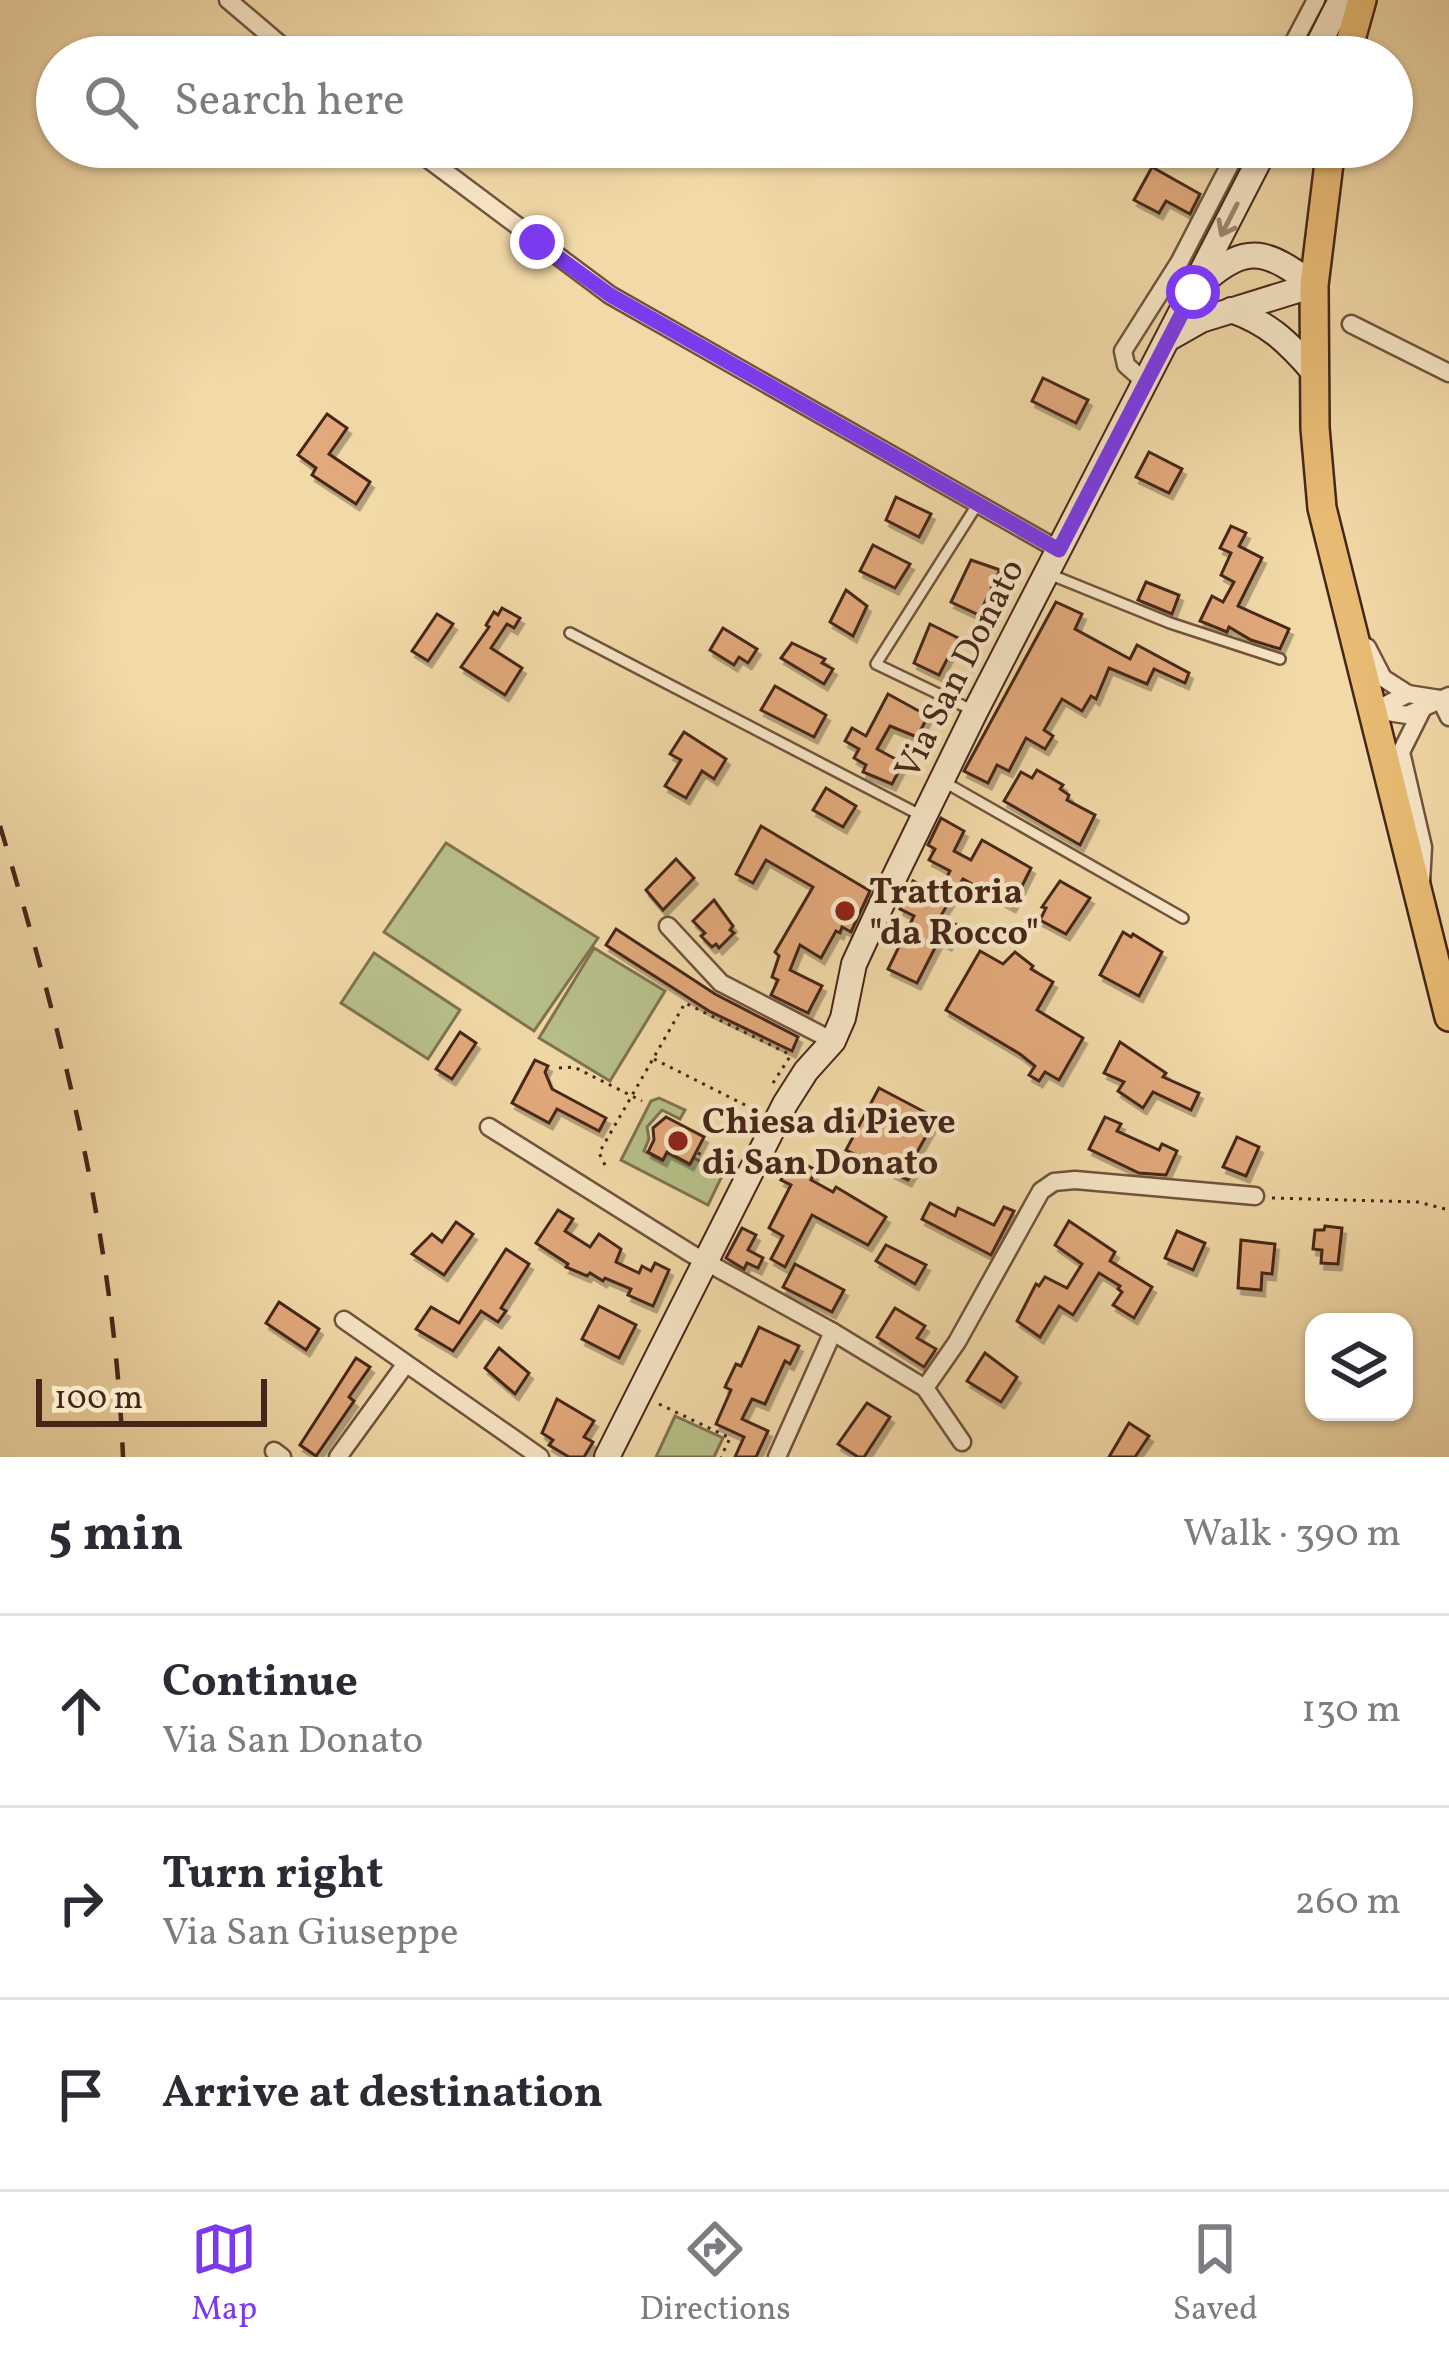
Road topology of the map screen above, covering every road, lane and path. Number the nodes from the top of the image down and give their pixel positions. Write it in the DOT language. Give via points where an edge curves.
graph roads {
  1 [pos="228,0"];
  2 [pos="1316,0"];
  3 [pos="1340,0"];
  4 [pos="1362,0"];
  5 [pos="271,36"];
  6 [pos="1297,36"];
  7 [pos="1322,36"];
  8 [pos="1352,36"];
  9 [pos="440,168"];
  10 [pos="1228,168"];
  11 [pos="1255,168"];
  12 [pos="1328,168"];
  13 [pos="1314,285"];
  14 [pos="1193,292"];
  15 [pos="1231,310"];
  16 [pos="1351,324"];
  17 [pos="1171,337"];
  18 [pos="1313,370"];
  19 [pos="1449,373"];
  20 [pos="1145,382"];
  21 [pos="976,505"];
  22 [pos="1333,547"];
  23 [pos="1059,550"];
  24 [pos="1047,573"];
  25 [pos="570,633"];
  26 [pos="1280,659"];
  27 [pos="1408,694"];
  28 [pos="1444,698"];
  29 [pos="1375,710"];
  30 [pos="1422,710"];
  31 [pos="975,712"];
  32 [pos="1449,717"];
  33 [pos="941,780"];
  34 [pos="924,817"];
  35 [pos="1418,889"];
  36 [pos="1184,918"];
  37 [pos="668,926"];
  38 [pos="1449,1017"];
  39 [pos="833,1041"];
  40 [pos="799,1057"];
  41 [pos="654,1059"];
  42 [pos="560,1068"];
  43 [pos="632,1096"];
  44 [pos="642,1101"];
  45 [pos="759,1112"];
  46 [pos="489,1127"];
  47 [pos="698,1153"];
  48 [pos="605,1165"];
  49 [pos="730,1169"];
  50 [pos="1256,1196"];
  51 [pos="1449,1210"];
  52 [pos="706,1261"];
  53 [pos="344,1320"];
  54 [pos="833,1332"];
  55 [pos="406,1365"];
  56 [pos="925,1388"];
  57 [pos="651,1401"];
  58 [pos="962,1442"];
  59 [pos="338,1457"];
  60 [pos="540,1457"];
  61 [pos="607,1457"];
  62 [pos="721,1457"];
  63 [pos="777,1457"];
  1 -- 5 [label="street"];
  2 -- 6 [label="street"];
  3 -- 7 [label="street"];
  4 -- 8 [label="main road"];
  9 -- 21 [label="street" via="610,295"];
  10 -- 20 [label="street" via="1123,351"];
  11 -- 14 [label="street, Via San Donato, one-way"];
  12 -- 13 [label="main road"];
  13 -- 14 [label="street, Via San Donato" via="1282,262 1243,254"];
  13 -- 15 [label="street"];
  13 -- 18 [label="main road"];
  14 -- 17 [label="street, Via San Donato"];
  15 -- 17 [label="street"];
  15 -- 18 [label="street" via="1262,321"];
  16 -- 19 [label="street"];
  17 -- 20 [label="street, Via San Donato"];
  18 -- 22 [label="main road" via="1322,508"];
  20 -- 23 [label="street, Via San Donato"];
  21 -- 23 [label="street"];
  21 -- 31 [label="lane" via="876,664"];
  22 -- 27 [label="street" via="1375,667"];
  22 -- 29 [label="main road"];
  23 -- 24 [label="street, Via San Donato"];
  24 -- 26 [label="lane"];
  24 -- 31 [label="street, Via San Donato"];
  25 -- 34 [label="lane"];
  27 -- 28 [label="street"];
  27 -- 29 [label="street"];
  28 -- 30 [label="street"];
  28 -- 32 [label="street"];
  29 -- 30 [label="street"];
  29 -- 35 [label="main road"];
  30 -- 35 [label="street" via="1401,752 1424,847"];
  31 -- 33 [label="street, Via San Donato"];
  33 -- 34 [label="street, Via San Donato"];
  33 -- 36 [label="lane"];
  34 -- 39 [label="street, Via San Donato" via="854,964"];
  35 -- 38 [label="main road"];
  37 -- 39 [label="street" via="722,983"];
  39 -- 52 [label="street, Via San Donato" via="796,1085"];
  40 -- 41 [label="path" via="685,1003"];
  41 -- 43 [label="path"];
  41 -- 45 [label="path"];
  42 -- 43 [label="path" via="574,1066"];
  43 -- 44 [label="path"];
  43 -- 48 [label="path" via="599,1153"];
  46 -- 52 [label="street"];
  47 -- 49 [label="path"];
  50 -- 51 [label="path"];
  50 -- 56 [label="street" via="1054,1182 1041,1191"];
  52 -- 54 [label="street"];
  52 -- 61 [label="street, Via San Donato"];
  53 -- 55 [label="street"];
  54 -- 56 [label="street"];
  54 -- 63 [label="street"];
  55 -- 59 [label="street"];
  55 -- 60 [label="street"];
  56 -- 58 [label="street"];
  57 -- 62 [label="path" via="730,1438"];
}
